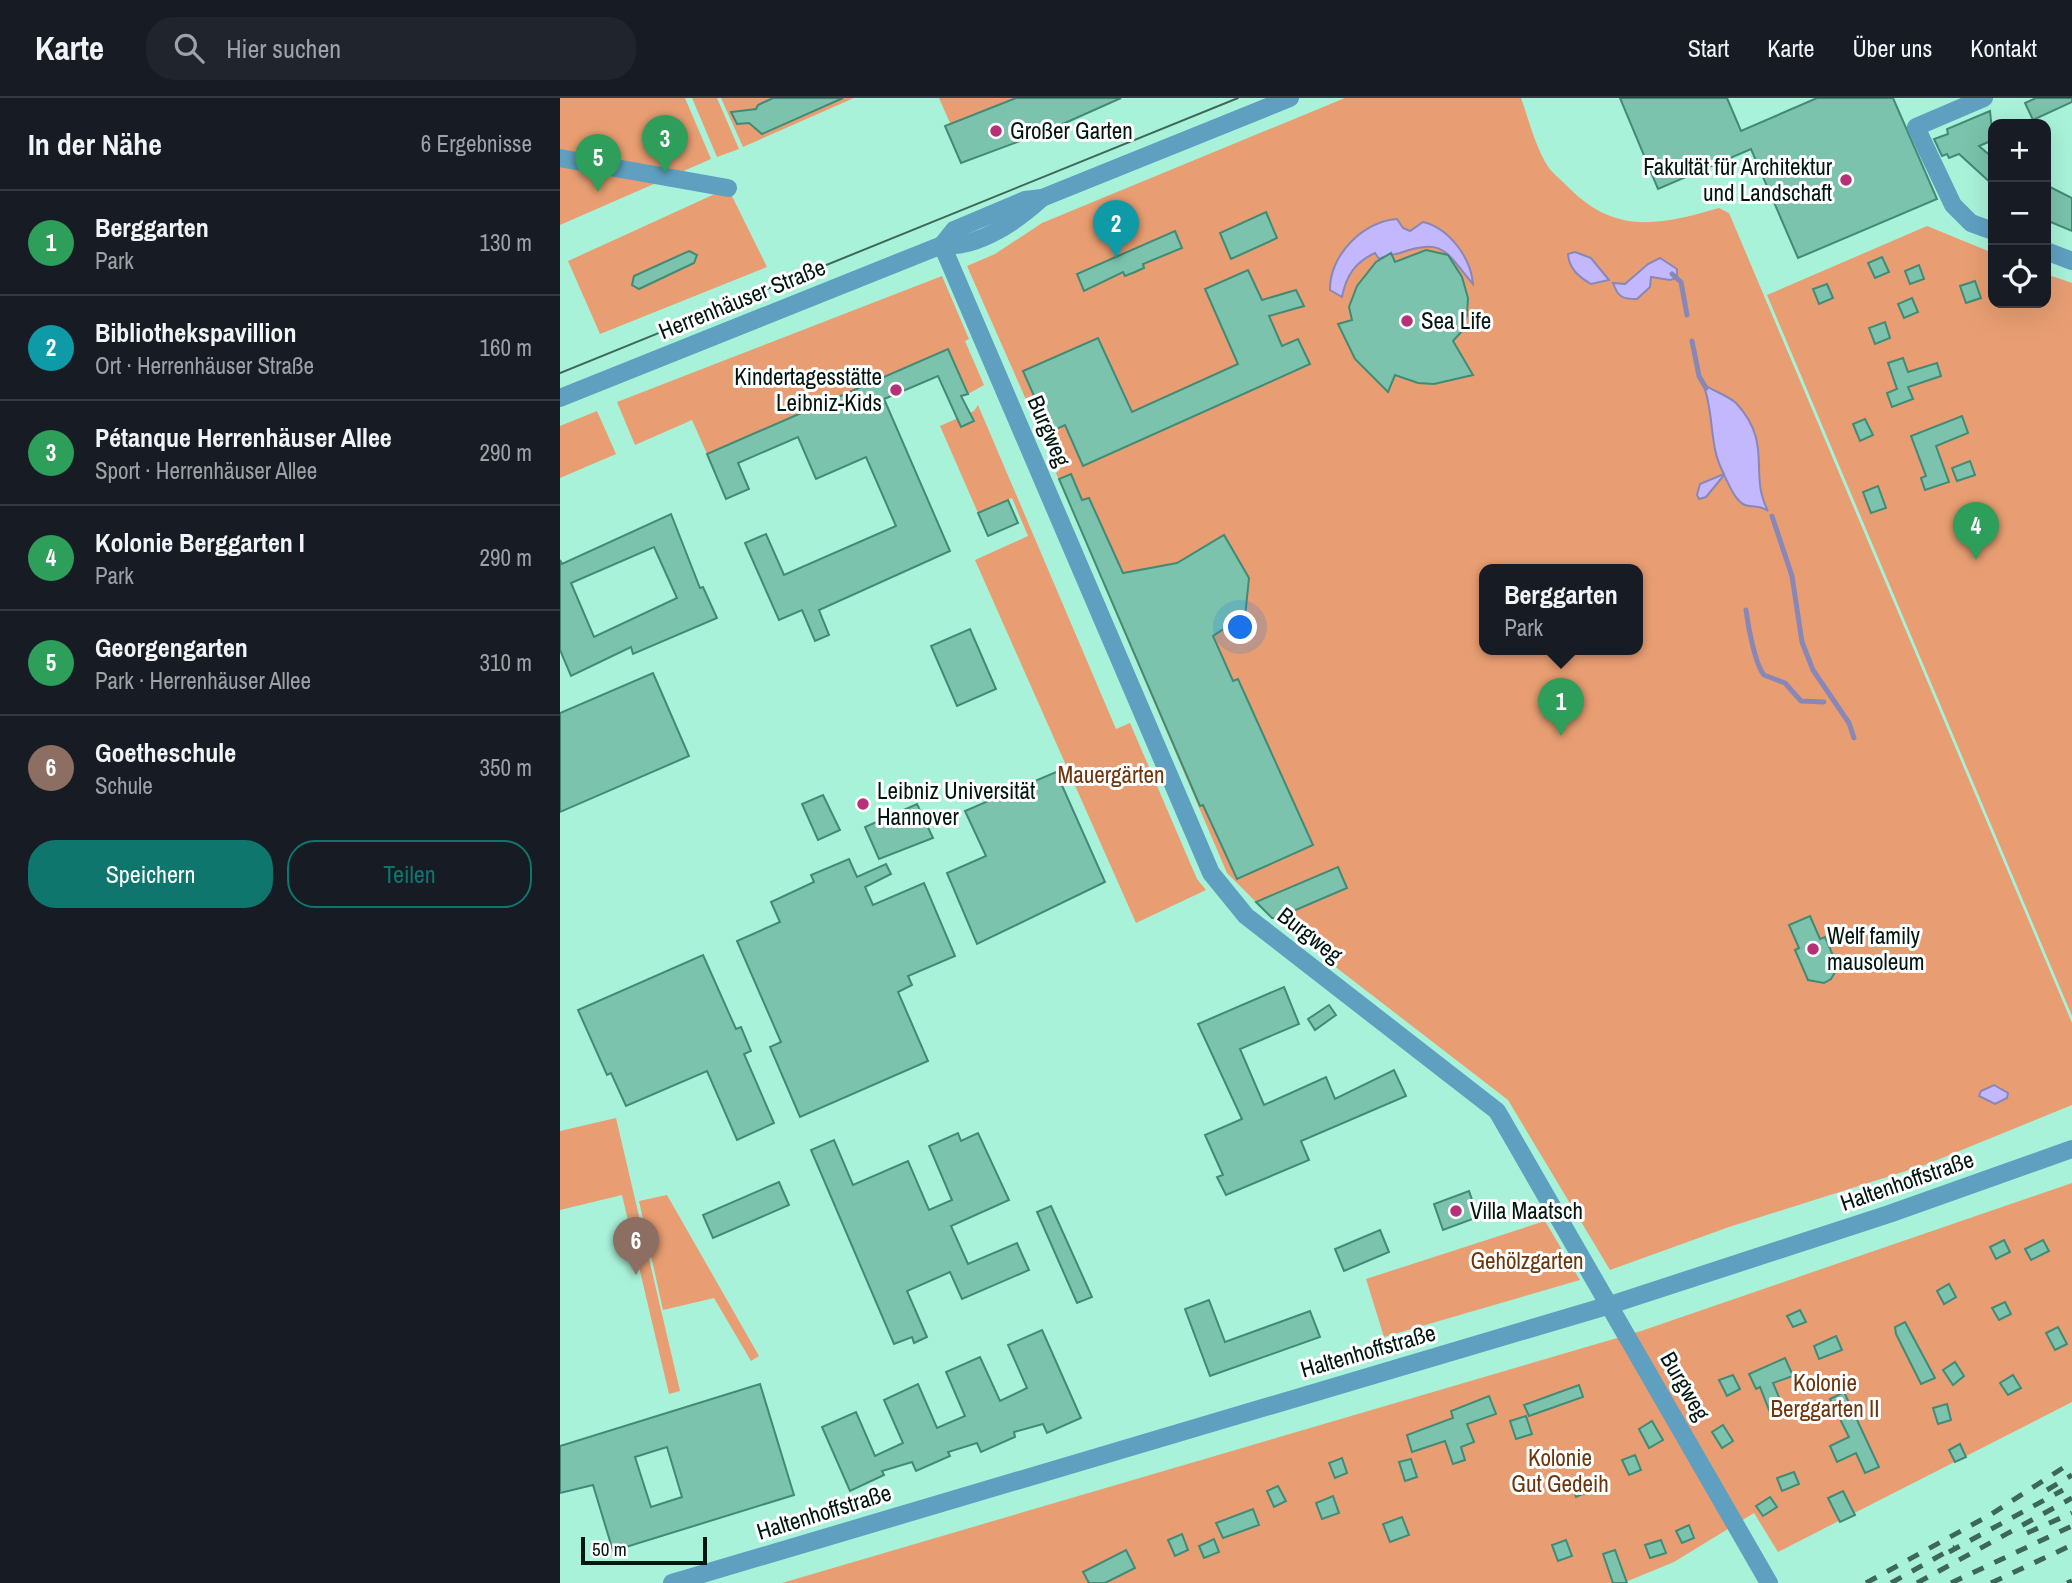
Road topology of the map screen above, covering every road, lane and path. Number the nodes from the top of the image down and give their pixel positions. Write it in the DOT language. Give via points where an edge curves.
graph roads {
  1 [pos="1290,98"];
  2 [pos="1984,98"];
  3 [pos="560,158"];
  4 [pos="728,188"];
  5 [pos="1988,229"];
  6 [pos="942,245"];
  7 [pos="2051,253"];
  8 [pos="2072,261"];
  9 [pos="560,398"];
  10 [pos="2072,1149"];
  11 [pos="1610,1305"];
  12 [pos="672,1583"];
  13 [pos="1769,1583"];
  1 -- 6 [label="street, Herrenhäuser Straße" via="1042,198 976,240"];
  2 -- 5 [label="street" via="1916,127 1952,205 1971,223"];
  3 -- 4 [label="street"];
  6 -- 9 [label="street, Herrenhäuser Straße"];
  6 -- 11 [label="street, Burgweg" via="1211,873 1246,916 1497,1111"];
  7 -- 8 [label="street"];
  10 -- 11 [label="street, Haltenhoffstraße"];
  11 -- 12 [label="street, Haltenhoffstraße"];
  11 -- 13 [label="street, Burgweg"];
}
